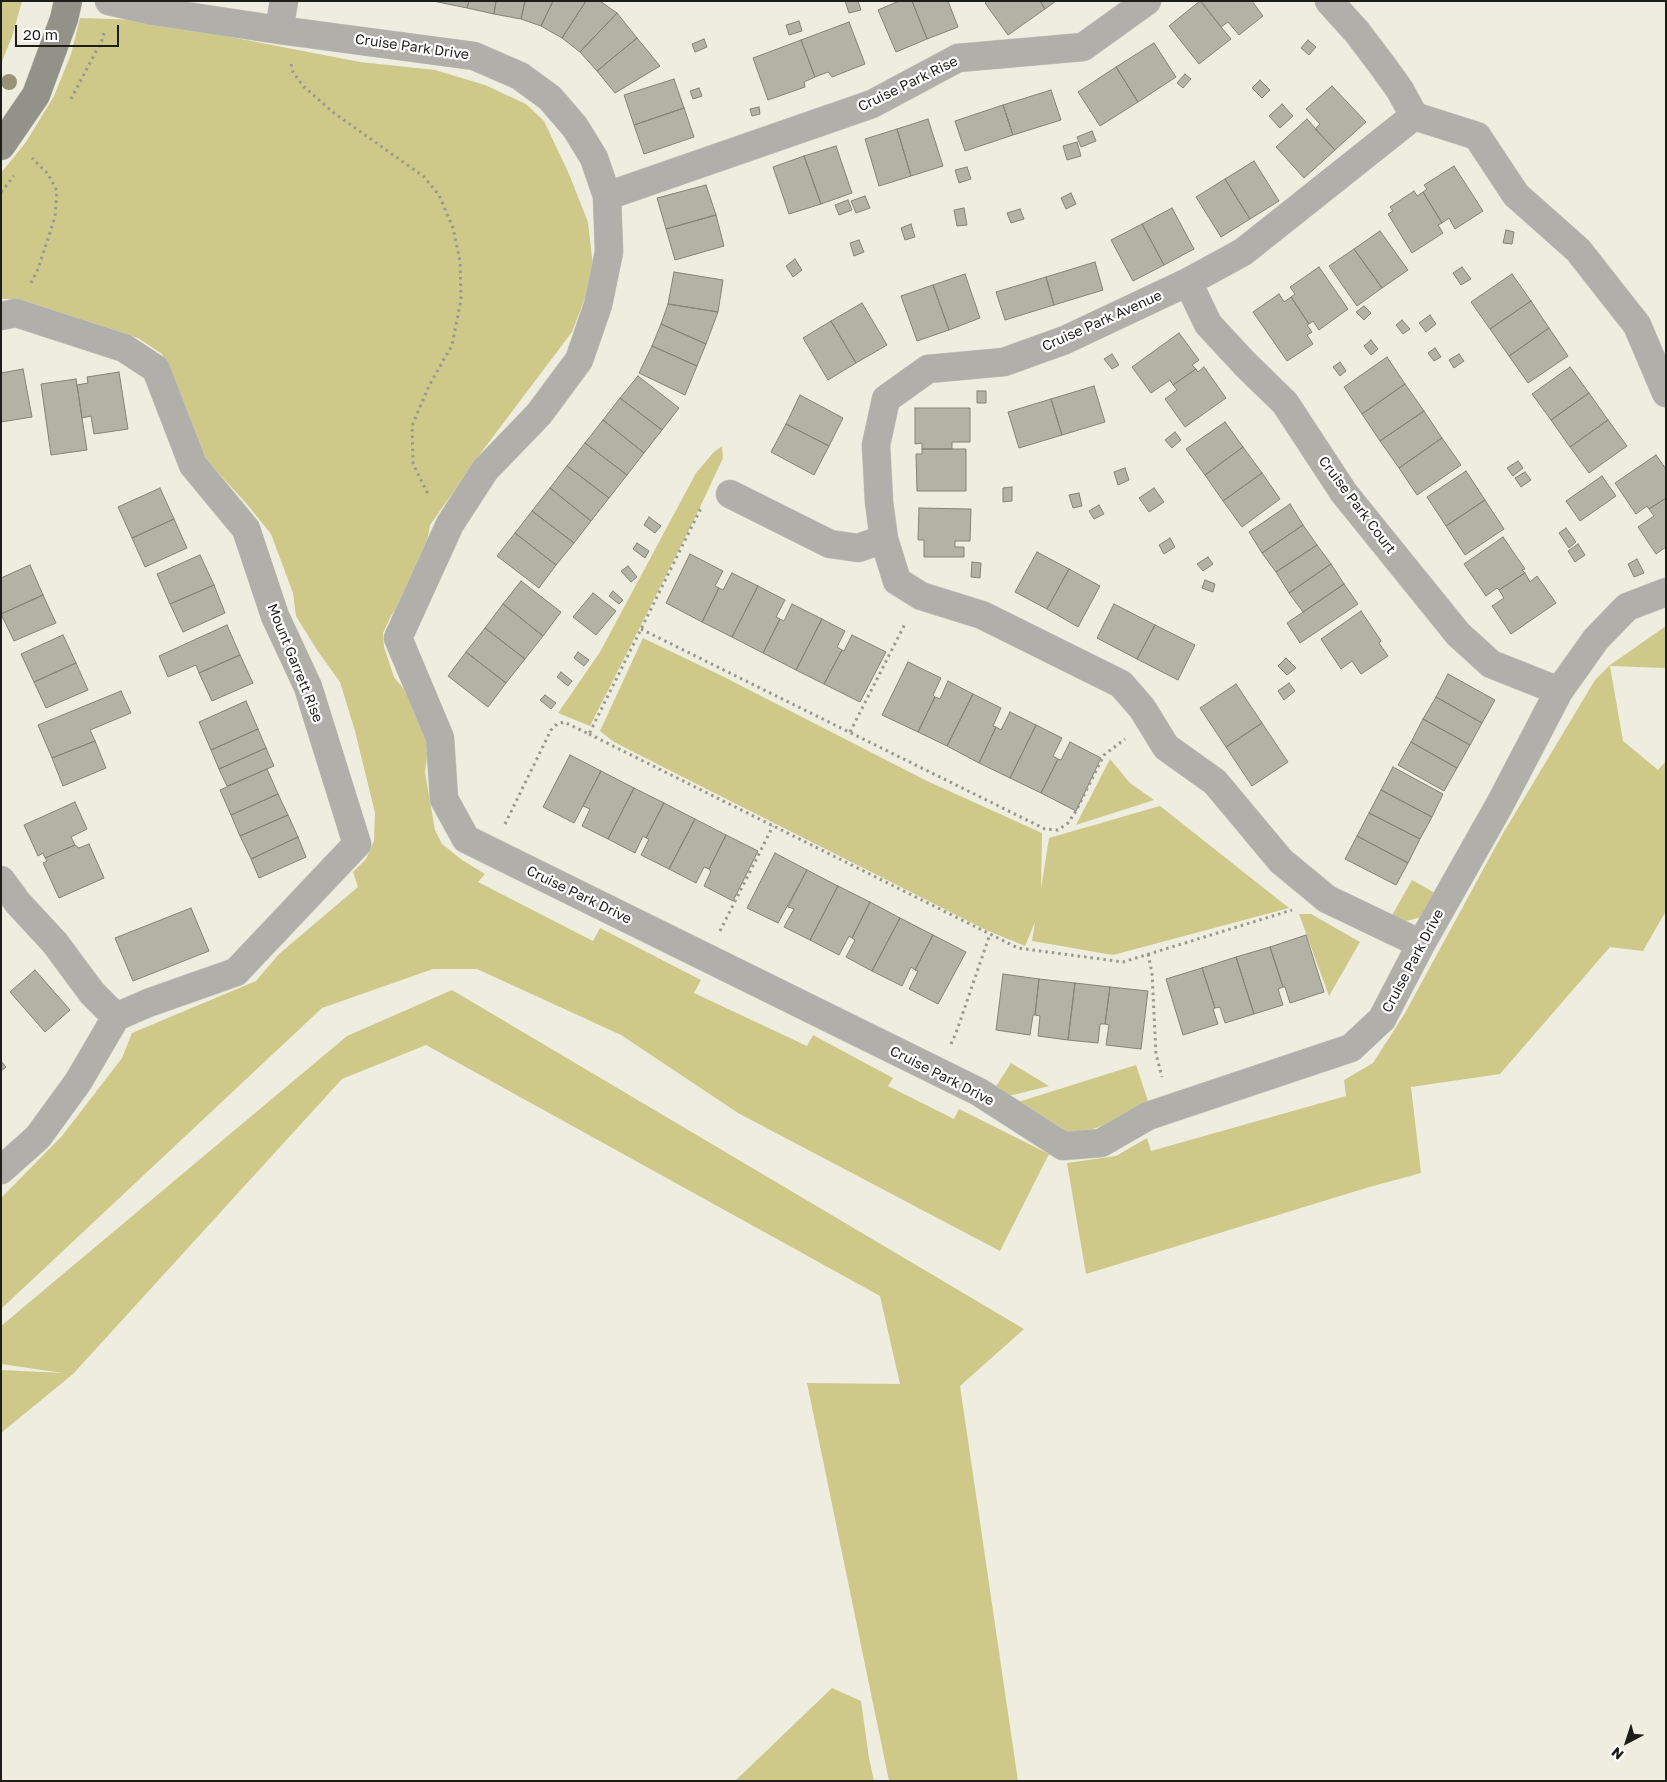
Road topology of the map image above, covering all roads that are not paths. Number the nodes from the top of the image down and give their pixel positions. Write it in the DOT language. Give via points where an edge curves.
graph roads {
  1 [pos="68,1"];
  2 [pos="109,1"];
  3 [pos="284,1"];
  4 [pos="1147,1"];
  5 [pos="1329,1"];
  6 [pos="279,30"];
  7 [pos="1414,116"];
  8 [pos="5,141"];
  9 [pos="608,196"];
  10 [pos="1188,282"];
  11 [pos="9,314"];
  12 [pos="1666,393"];
  13 [pos="730,494"];
  14 [pos="884,539"];
  15 [pos="1666,592"];
  16 [pos="1559,691"];
  17 [pos="1,880"];
  18 [pos="1421,944"];
  19 [pos="116,1018"];
  20 [pos="1,1170"];
  1 -- 8 [label="street" via="36,95"];
  2 -- 6 [label="street, Cruise Park Drive"];
  3 -- 6 [label="street"];
  4 -- 9 [label="street, Cruise Park Rise" via="1083,47 958,58 872,104"];
  5 -- 7 [label="street" via="1382,65"];
  6 -- 9 [label="street, Cruise Park Drive" via="474,56 520,76 550,98 575,127 594,158"];
  7 -- 10 [label="street, Cruise Park Avenue" via="1243,252"];
  7 -- 12 [label="street" via="1477,136 1516,195 1578,250 1637,325"];
  9 -- 18 [label="street, Cruise Park Drive" via="609,252 598,305 579,360 539,414 485,470 450,524 398,638 440,738 444,799 466,839 979,1092 1063,1146 1101,1143 1148,1116 1351,1048 1382,1020"];
  10 -- 14 [label="street, Cruise Park Avenue" via="1065,340 1004,362 928,369 886,399 876,445"];
  10 -- 16 [label="street, Cruise Park Court" via="1208,324 1285,403 1344,493 1458,634 1491,664"];
  11 -- 19 [label="street, Mount Garrett Rise" via="124,348 156,369 193,465 246,529 275,616 308,687 357,844 236,972 148,1003"];
  13 -- 14 [label="street" via="830,544 858,548"];
  14 -- 18 [label="street, Cruise Park Avenue" via="897,581 920,595 982,614 1121,684 1142,708 1166,747 1215,782 1280,861 1327,898"];
  15 -- 16 [label="street, Cruise Park Drive" via="1628,607 1596,639"];
  16 -- 18 [label="street, Cruise Park Drive"];
  17 -- 19 [label="street"];
  19 -- 20 [label="street" via="78,1082 38,1137"];
}
